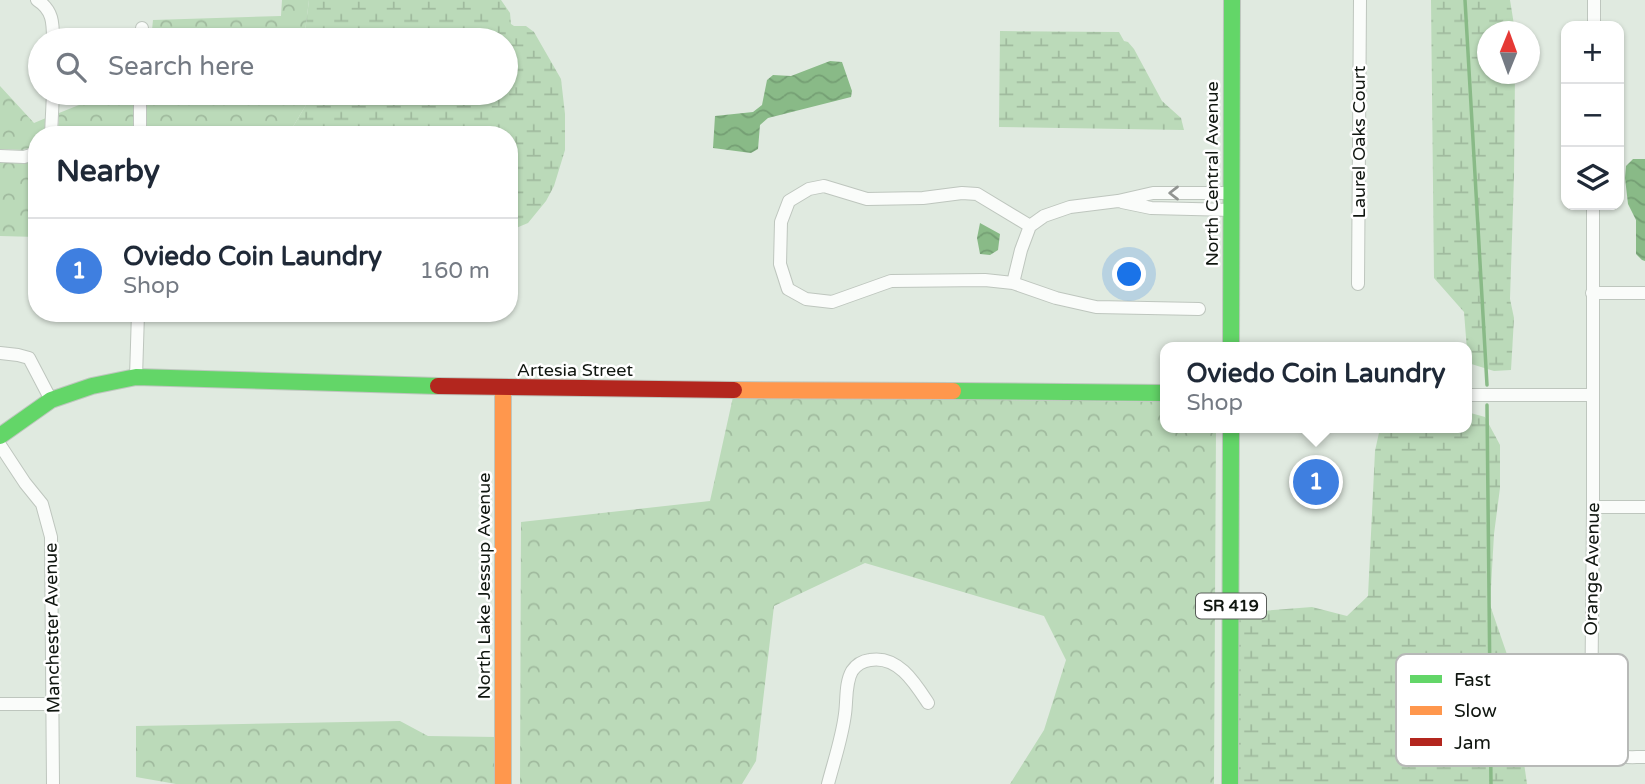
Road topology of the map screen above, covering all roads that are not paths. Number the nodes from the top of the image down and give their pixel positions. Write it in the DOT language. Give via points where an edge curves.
graph roads {
  1 [pos="37,0"];
  2 [pos="1232,0"];
  3 [pos="1360,0"];
  4 [pos="1594,0"];
  5 [pos="1594,21"];
  6 [pos="53,28"];
  7 [pos="52,105"];
  8 [pos="141,105"];
  9 [pos="51,126"];
  10 [pos="140,126"];
  11 [pos="0,156"];
  12 [pos="28,156"];
  13 [pos="1232,201"];
  14 [pos="1593,210"];
  15 [pos="1030,226"];
  16 [pos="1013,283"];
  17 [pos="1358,284"];
  18 [pos="1592,293"];
  19 [pos="1645,293"];
  20 [pos="1199,309"];
  21 [pos="138,322"];
  22 [pos="1231,342"];
  23 [pos="0,353"];
  24 [pos="136,377"];
  25 [pos="503,388"];
  26 [pos="1160,393"];
  27 [pos="1472,395"];
  28 [pos="1592,396"];
  29 [pos="51,400"];
  30 [pos="1231,433"];
  31 [pos="0,436"];
  32 [pos="0,445"];
  33 [pos="1593,507"];
  34 [pos="1645,507"];
  35 [pos="1591,654"];
  36 [pos="0,704"];
  37 [pos="53,704"];
  38 [pos="928,704"];
  39 [pos="53,784"];
  40 [pos="503,784"];
  41 [pos="828,784"];
  42 [pos="1230,784"];
  1 -- 6 [label="street" via="50,12"];
  2 -- 13 [label="street, North Central Avenue"];
  3 -- 17 [label="street, Laurel Oaks Court"];
  4 -- 5 [label="street"];
  7 -- 9 [label="street"];
  8 -- 10 [label="street"];
  11 -- 12 [label="street"];
  13 -- 15 [label="street" via="1153,193 1070,207"];
  13 -- 22 [label="street, North Central Avenue"];
  14 -- 18 [label="street, Orange Avenue"];
  15 -- 16 [label="street"];
  15 -- 16 [label="street" via="977,194 867,199 824,186 789,201 781,222 780,264 788,289 806,299 832,302 891,281"];
  16 -- 20 [label="street" via="1096,307"];
  18 -- 19 [label="street"];
  18 -- 28 [label="street, Orange Avenue"];
  21 -- 24 [label="street"];
  23 -- 29 [label="street" via="29,358"];
  24 -- 25 [label="street, Artesia Street"];
  24 -- 29 [label="street, Artesia Street"];
  25 -- 26 [label="street, Artesia Street"];
  25 -- 40 [label="street, North Lake Jessup Avenue"];
  27 -- 28 [label="street"];
  28 -- 33 [label="street, Orange Avenue"];
  29 -- 31 [label="street, Artesia Street"];
  30 -- 42 [label="street, SR 419"];
  32 -- 37 [label="street, Manchester Avenue" via="42,504 51,537"];
  33 -- 34 [label="street"];
  33 -- 35 [label="street, Orange Avenue"];
  36 -- 37 [label="street"];
  37 -- 39 [label="street, Manchester Avenue"];
  38 -- 41 [label="street" via="904,671 884,660 861,662 849,678"];
}
